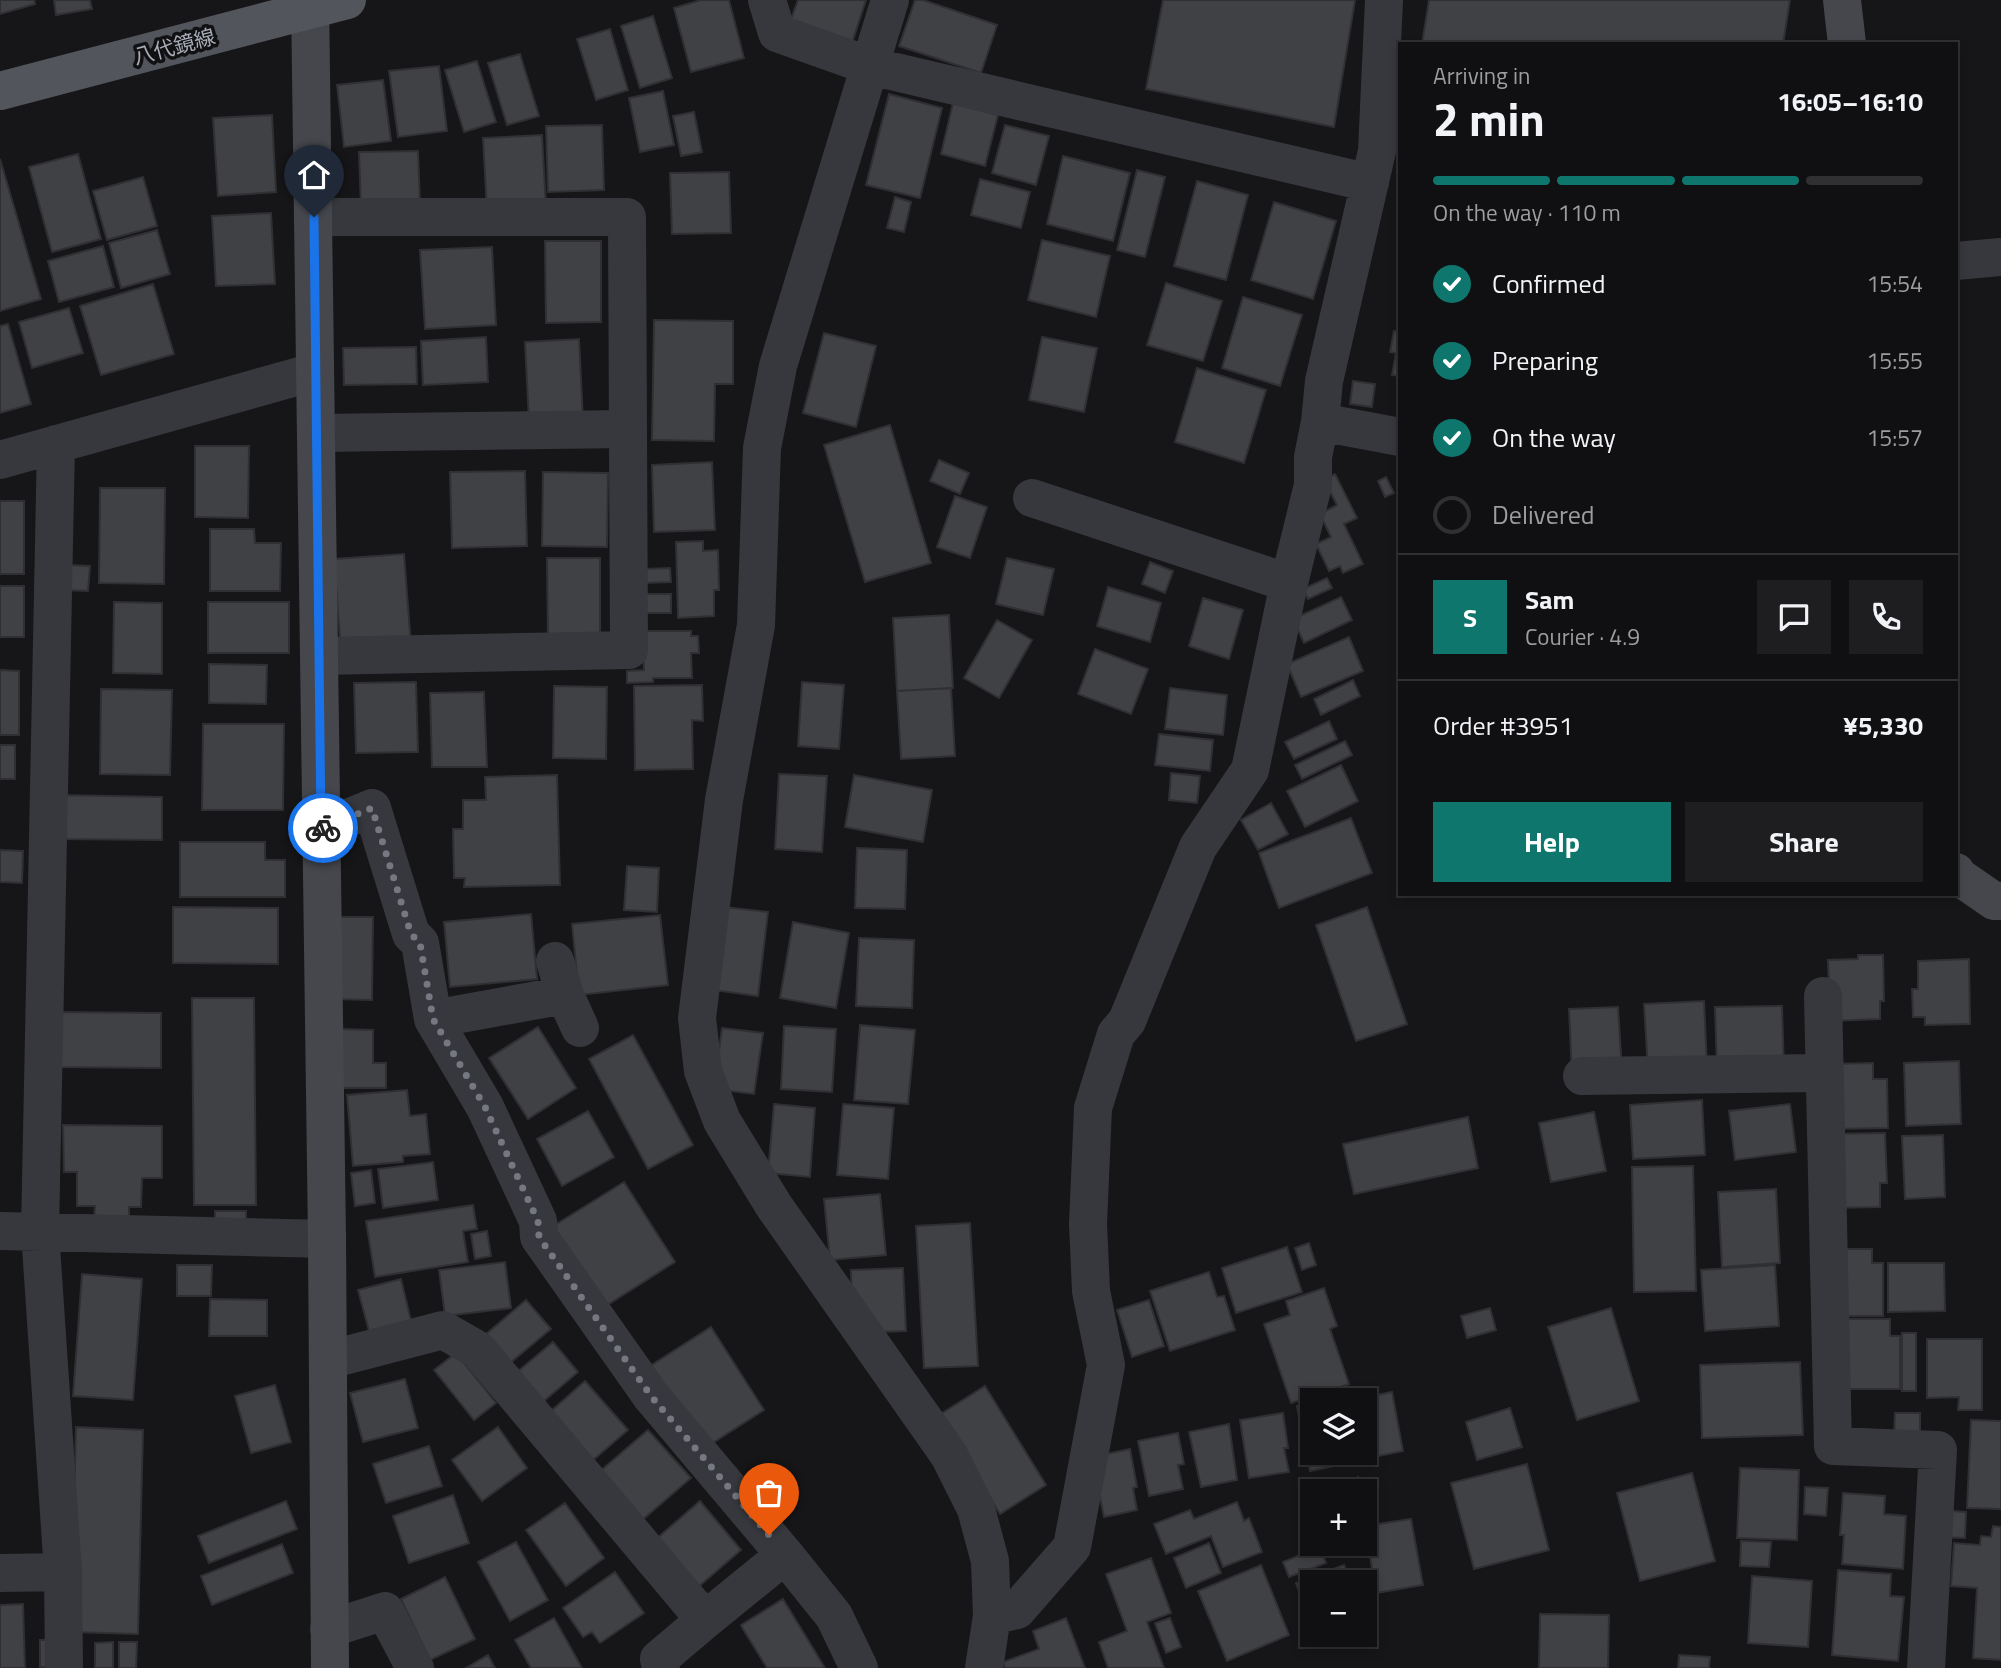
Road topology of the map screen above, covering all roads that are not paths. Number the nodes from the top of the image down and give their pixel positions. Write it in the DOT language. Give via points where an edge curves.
graph roads {
  1 [pos="347,0"];
  2 [pos="767,0"];
  3 [pos="890,0"];
  4 [pos="1384,0"];
  5 [pos="1842,0"];
  6 [pos="310,5"];
  7 [pos="1847,42"];
  8 [pos="870,66"];
  9 [pos="0,91"];
  10 [pos="1370,183"];
  11 [pos="314,217"];
  12 [pos="2001,257"];
  13 [pos="1958,261"];
  14 [pos="314,372"];
  15 [pos="1320,422"];
  16 [pos="628,429"];
  17 [pos="316,433"];
  18 [pos="1398,437"];
  19 [pos="56,443"];
  20 [pos="0,460"];
  21 [pos="1032,498"];
  22 [pos="1289,583"];
  23 [pos="319,656"];
  24 [pos="321,828"];
  25 [pos="1958,876"];
  26 [pos="2001,901"];
  27 [pos="567,995"];
  28 [pos="1823,996"];
  29 [pos="433,1019"];
  30 [pos="1824,1073"];
  31 [pos="1582,1076"];
  32 [pos="0,1231"];
  33 [pos="40,1232"];
  34 [pos="327,1239"];
  35 [pos="328,1360"];
  36 [pos="785,1555"];
  37 [pos="63,1572"];
  38 [pos="0,1573"];
  39 [pos="992,1616"];
  40 [pos="705,1620"];
  41 [pos="329,1629"];
  42 [pos="433,1666"];
  43 [pos="64,1668"];
  44 [pos="330,1668"];
  45 [pos="661,1668"];
  46 [pos="859,1668"];
  47 [pos="984,1668"];
  48 [pos="1926,1668"];
  1 -- 6 [label="main road, 八代鏡線"];
  2 -- 8 [label="street" via="777,33"];
  3 -- 8 [label="street"];
  4 -- 10 [label="street" via="1377,151"];
  5 -- 7 [label="street"];
  6 -- 9 [label="main road, 八代鏡線"];
  6 -- 11 [label="street"];
  8 -- 10 [label="street"];
  8 -- 39 [label="street" via="778,366 762,447 756,625 724,800 698,1018 703,1071 722,1121 774,1206 949,1455 976,1509 990,1561"];
  10 -- 15 [label="street" via="1324,381"];
  11 -- 14 [label="street"];
  11 -- 16 [label="street" via="627,217"];
  12 -- 13 [label="street"];
  14 -- 17 [label="street"];
  14 -- 19 [label="street"];
  15 -- 18 [label="street"];
  15 -- 22 [label="street" via="1313,485"];
  16 -- 17 [label="street"];
  16 -- 23 [label="street" via="629,649"];
  17 -- 23 [label="street"];
  19 -- 20 [label="street"];
  19 -- 33 [label="street"];
  21 -- 22 [label="street"];
  22 -- 39 [label="street" via="1250,770 1198,847 1127,1021 1116,1034 1093,1108 1090,1291 1106,1365 1072,1547 1017,1611"];
  23 -- 24 [label="street"];
  24 -- 29 [label="street" via="372,808 411,934 420,943"];
  24 -- 34 [label="street"];
  25 -- 26 [label="street" via="1994,901"];
  27 -- 29 [label="street"];
  28 -- 30 [label="street"];
  29 -- 36 [label="street" via="485,1107 538,1221 539,1237 651,1396"];
  30 -- 31 [label="street"];
  30 -- 48 [label="street" via="1833,1446 1938,1450"];
  32 -- 33 [label="street"];
  33 -- 34 [label="street"];
  33 -- 37 [label="street"];
  34 -- 35 [label="street"];
  35 -- 40 [label="street" via="443,1330 478,1350"];
  35 -- 41 [label="street"];
  36 -- 40 [label="street"];
  36 -- 46 [label="street" via="834,1616"];
  37 -- 38 [label="street"];
  37 -- 43 [label="street"];
  39 -- 47 [label="street"];
  40 -- 45 [label="street" via="659,1659"];
  41 -- 42 [label="street" via="385,1611"];
  41 -- 44 [label="street"];
}
